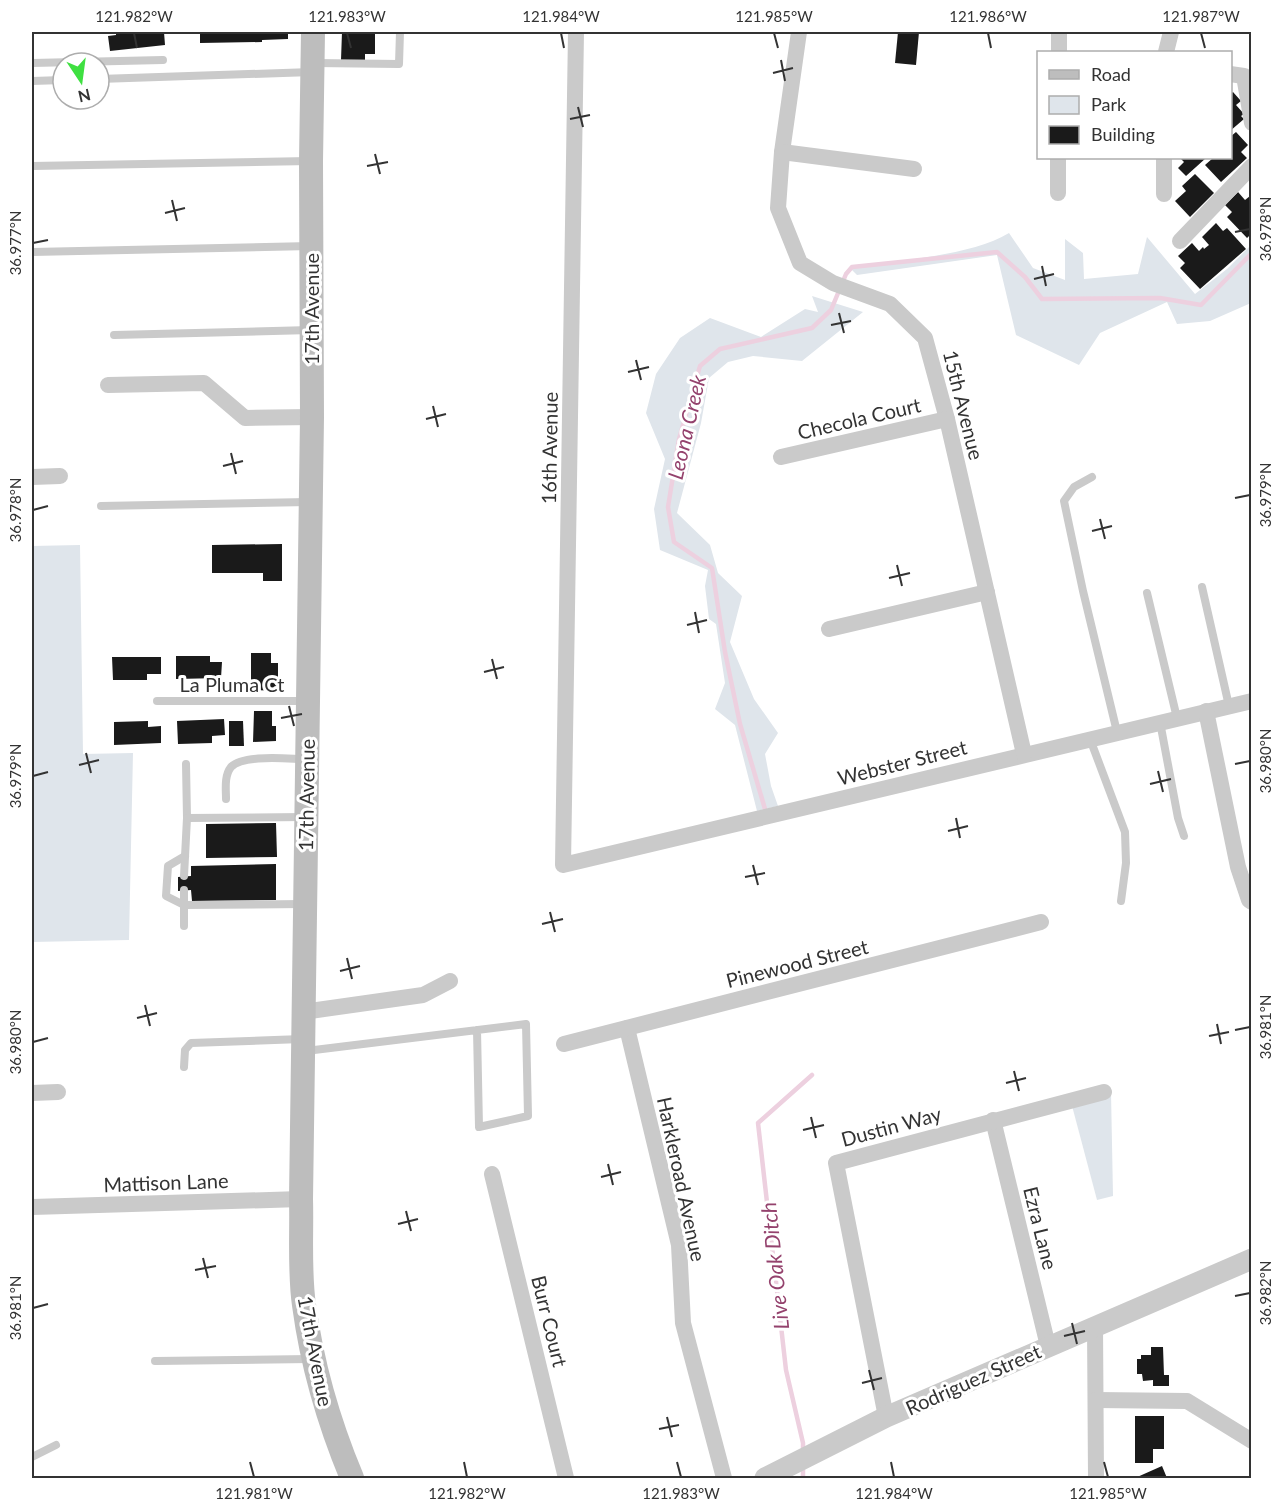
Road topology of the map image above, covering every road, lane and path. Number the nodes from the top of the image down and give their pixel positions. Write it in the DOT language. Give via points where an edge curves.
graph roads {
  1 [pos="313,32"];
  2 [pos="400,32"];
  3 [pos="576,32"];
  4 [pos="800,32"];
  5 [pos="1059,32"];
  6 [pos="1171,32"];
  7 [pos="1059,51"];
  8 [pos="1166,51"];
  9 [pos="163,60"];
  10 [pos="32,63"];
  11 [pos="312,68"];
  12 [pos="1232,74"];
  13 [pos="111,78"];
  14 [pos="51,80"];
  15 [pos="32,81"];
  16 [pos="1251,123"];
  17 [pos="782,152"];
  18 [pos="1059,159"];
  19 [pos="1164,159"];
  20 [pos="311,161"];
  21 [pos="32,166"];
  22 [pos="1251,166"];
  23 [pos="914,169"];
  24 [pos="1059,193"];
  25 [pos="1164,194"];
  26 [pos="1180,241"];
  27 [pos="311,246"];
  28 [pos="32,252"];
  29 [pos="311,330"];
  30 [pos="114,335"];
  31 [pos="108,385"];
  32 [pos="312,417"];
  33 [pos="947,419"];
  34 [pos="781,457"];
  35 [pos="60,476"];
  36 [pos="32,477"];
  37 [pos="1092,477"];
  38 [pos="310,502"];
  39 [pos="101,506"];
  40 [pos="1202,587"];
  41 [pos="987,592"];
  42 [pos="1147,593"];
  43 [pos="830,629"];
  44 [pos="308,700"];
  45 [pos="157,701"];
  46 [pos="1251,701"];
  47 [pos="1228,706"];
  48 [pos="1206,711"];
  49 [pos="1178,718"];
  50 [pos="1160,722"];
  51 [pos="1117,732"];
  52 [pos="1090,738"];
  53 [pos="1024,754"];
  54 [pos="307,759"];
  55 [pos="186,764"];
  56 [pos="226,799"];
  57 [pos="306,817"];
  58 [pos="186,818"];
  59 [pos="1184,836"];
  60 [pos="185,856"];
  61 [pos="563,865"];
  62 [pos="184,876"];
  63 [pos="184,890"];
  64 [pos="1121,901"];
  65 [pos="1251,902"];
  66 [pos="305,904"];
  67 [pos="184,905"];
  68 [pos="1041,922"];
  69 [pos="184,926"];
  70 [pos="450,981"];
  71 [pos="303,1012"];
  72 [pos="627,1028"];
  73 [pos="477,1030"];
  74 [pos="564,1044"];
  75 [pos="303,1046"];
  76 [pos="184,1067"];
  77 [pos="58,1092"];
  78 [pos="1104,1092"];
  79 [pos="32,1093"];
  80 [pos="993,1120"];
  81 [pos="492,1174"];
  82 [pos="301,1199"];
  83 [pos="32,1207"];
  84 [pos="1251,1259"];
  85 [pos="1095,1325"];
  86 [pos="1048,1346"];
  87 [pos="314,1359"];
  88 [pos="155,1361"];
  89 [pos="1096,1400"];
  90 [pos="886,1417"];
  91 [pos="1251,1441"];
  92 [pos="56,1445"];
  93 [pos="32,1457"];
  94 [pos="774,1474"];
  95 [pos="352,1479"];
  96 [pos="566,1479"];
  97 [pos="724,1479"];
  98 [pos="1096,1479"];
  1 -- 11 [label="main road, 17th Avenue"];
  2 -- 11 [label="lane" via="399,64"];
  3 -- 61 [label="street, 16th Avenue"];
  4 -- 17 [label="street, 15th Avenue"];
  5 -- 7 [label="street"];
  6 -- 8 [label="street"];
  9 -- 10 [label="lane"];
  11 -- 13 [label="lane"];
  11 -- 20 [label="main road, 17th Avenue"];
  12 -- 16 [label="street" via="1244,76"];
  14 -- 15 [label="lane"];
  17 -- 23 [label="street"];
  17 -- 33 [label="street, 15th Avenue" via="778,208 800,263 834,283 890,304 925,338"];
  18 -- 24 [label="street"];
  19 -- 25 [label="street"];
  20 -- 21 [label="lane"];
  20 -- 27 [label="main road, 17th Avenue"];
  22 -- 26 [label="street"];
  27 -- 28 [label="lane"];
  27 -- 29 [label="main road, 17th Avenue"];
  29 -- 30 [label="lane"];
  29 -- 32 [label="main road, 17th Avenue"];
  31 -- 32 [label="street" via="204,383 245,418"];
  32 -- 38 [label="main road, 17th Avenue"];
  33 -- 34 [label="street, Checola Court"];
  33 -- 41 [label="street, 15th Avenue"];
  35 -- 36 [label="street"];
  37 -- 51 [label="lane" via="1074,487 1064,501"];
  38 -- 39 [label="lane"];
  38 -- 44 [label="main road, 17th Avenue"];
  40 -- 47 [label="lane"];
  41 -- 43 [label="street"];
  41 -- 53 [label="street, 15th Avenue"];
  42 -- 49 [label="lane"];
  44 -- 45 [label="lane, La Pluma Ct"];
  44 -- 54 [label="main road, 17th Avenue"];
  46 -- 47 [label="street, Webster Street"];
  47 -- 48 [label="street, Webster Street"];
  48 -- 49 [label="street, Webster Street"];
  48 -- 65 [label="street" via="1238,867"];
  49 -- 50 [label="street, Webster Street"];
  50 -- 51 [label="street, Webster Street"];
  50 -- 59 [label="lane"];
  51 -- 52 [label="street, Webster Street"];
  52 -- 53 [label="street, Webster Street"];
  52 -- 64 [label="lane" via="1125,832"];
  53 -- 61 [label="street, Webster Street"];
  54 -- 56 [label="lane" via="243,759 227,774"];
  54 -- 57 [label="main road, 17th Avenue"];
  55 -- 58 [label="lane"];
  57 -- 58 [label="lane"];
  57 -- 66 [label="main road, 17th Avenue"];
  58 -- 60 [label="lane"];
  60 -- 62 [label="lane"];
  60 -- 67 [label="lane" via="168,866 166,896"];
  63 -- 67 [label="lane"];
  66 -- 67 [label="lane"];
  66 -- 71 [label="main road, 17th Avenue"];
  67 -- 69 [label="lane"];
  68 -- 72 [label="street, Pinewood Street"];
  70 -- 71 [label="street" via="423,995"];
  71 -- 75 [label="main road, 17th Avenue"];
  72 -- 74 [label="street, Pinewood Street"];
  72 -- 97 [label="street, Harkleroad Avenue" via="679,1245 683,1323"];
  73 -- 73 [label="lane" via="526,1024 528,1116 479,1127"];
  73 -- 75 [label="lane"];
  75 -- 76 [label="lane" via="191,1044 185,1050"];
  75 -- 82 [label="main road, 17th Avenue"];
  77 -- 79 [label="street"];
  78 -- 80 [label="street, Dustin Way"];
  80 -- 86 [label="street, Ezra Lane"];
  80 -- 90 [label="street, Dustin Way" via="836,1162"];
  81 -- 96 [label="street, Burr Court"];
  82 -- 83 [label="street, Mattison Lane"];
  82 -- 87 [label="main road, 17th Avenue" via="304,1303"];
  84 -- 85 [label="street, Rodriguez Street"];
  85 -- 86 [label="street, Rodriguez Street"];
  85 -- 89 [label="street"];
  86 -- 90 [label="street, Rodriguez Street"];
  87 -- 88 [label="lane"];
  87 -- 95 [label="main road, 17th Avenue" via="334,1433"];
  89 -- 91 [label="street" via="1187,1401"];
  89 -- 98 [label="street"];
  90 -- 94 [label="street, Rodriguez Street"];
  92 -- 93 [label="lane"];
}
